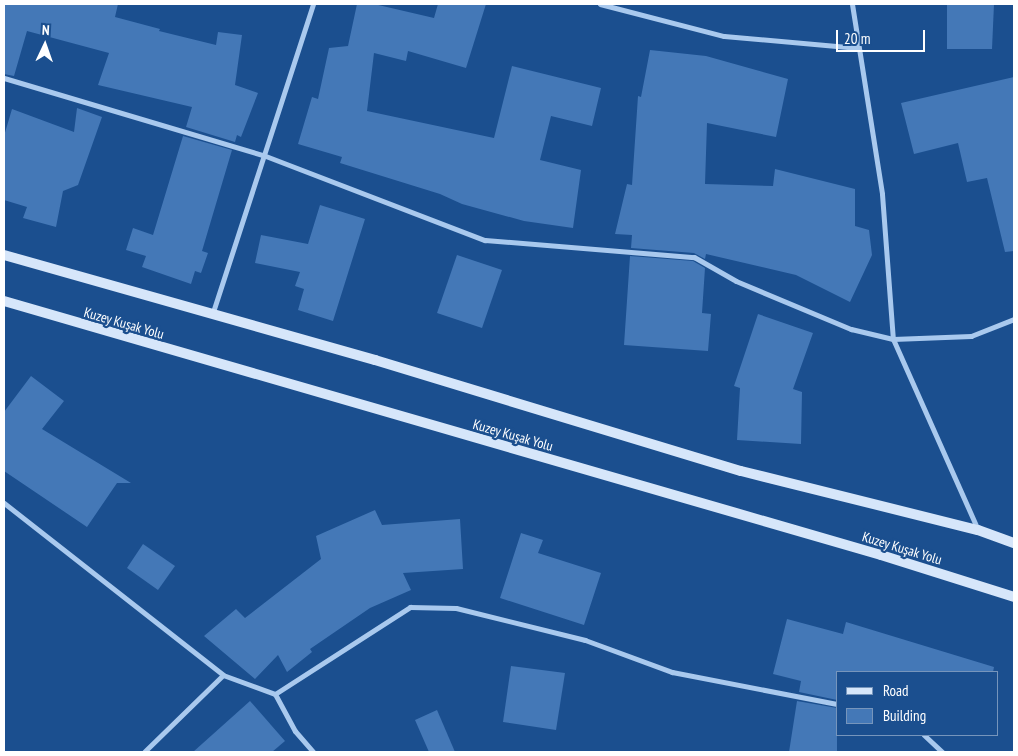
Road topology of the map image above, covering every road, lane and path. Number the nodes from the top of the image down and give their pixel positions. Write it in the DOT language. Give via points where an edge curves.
graph roads {
  1 [pos="313,4"];
  2 [pos="600,4"];
  3 [pos="852,4"];
  4 [pos="858,48"];
  5 [pos="4,78"];
  6 [pos="263,155"];
  7 [pos="4,254"];
  8 [pos="4,301"];
  9 [pos="212,315"];
  10 [pos="1014,319"];
  11 [pos="893,339"];
  12 [pos="4,503"];
  13 [pos="978,530"];
  14 [pos="1014,543"];
  15 [pos="1014,598"];
  16 [pos="223,675"];
  17 [pos="275,694"];
  18 [pos="836,704"];
  19 [pos="925,736"];
  20 [pos="144,752"];
  21 [pos="313,752"];
  22 [pos="942,752"];
  1 -- 6 [label="street"];
  2 -- 4 [label="street" via="724,36"];
  3 -- 4 [label="street"];
  4 -- 11 [label="street" via="882,194"];
  5 -- 6 [label="street"];
  6 -- 9 [label="street"];
  6 -- 11 [label="street" via="485,240 694,257 736,281 851,329"];
  7 -- 9 [label="main road"];
  8 -- 15 [label="main road, Kuzey Kuşak Yolu" via="881,555"];
  9 -- 13 [label="main road" via="394,365 741,471"];
  10 -- 11 [label="street" via="971,336"];
  11 -- 13 [label="street"];
  12 -- 16 [label="street"];
  13 -- 14 [label="main road"];
  16 -- 17 [label="street"];
  16 -- 20 [label="street"];
  17 -- 18 [label="street" via="410,607 456,608 585,640 672,672"];
  17 -- 21 [label="street" via="295,731"];
  19 -- 22 [label="street"];
}
